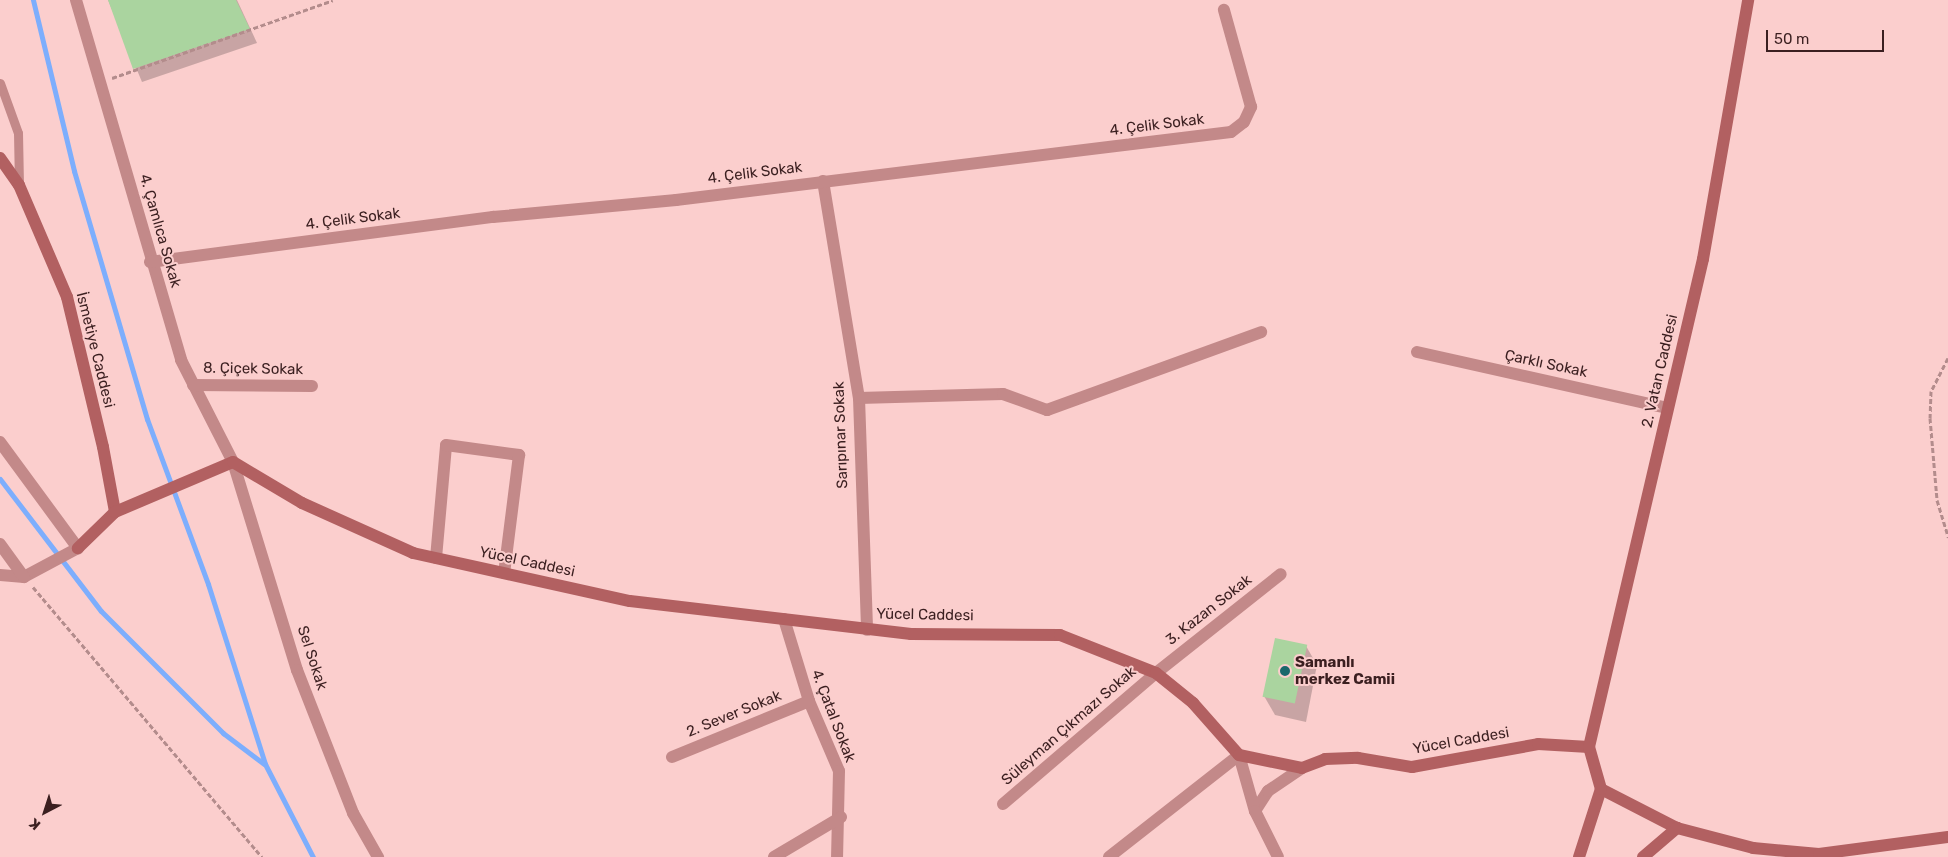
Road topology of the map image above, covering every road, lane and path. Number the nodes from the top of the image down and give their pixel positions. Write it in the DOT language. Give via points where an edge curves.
graph roads {
  1 [pos="76,0"];
  2 [pos="333,0"];
  3 [pos="1748,0"];
  4 [pos="1224,10"];
  5 [pos="101,82"];
  6 [pos="0,83"];
  7 [pos="0,158"];
  8 [pos="823,181"];
  9 [pos="19,185"];
  10 [pos="150,262"];
  11 [pos="1261,332"];
  12 [pos="1417,352"];
  13 [pos="1948,358"];
  14 [pos="193,385"];
  15 [pos="312,386"];
  16 [pos="859,398"];
  17 [pos="1667,408"];
  18 [pos="0,442"];
  19 [pos="233,462"];
  20 [pos="115,512"];
  21 [pos="1948,537"];
  22 [pos="0,544"];
  23 [pos="78,548"];
  24 [pos="436,558"];
  25 [pos="504,573"];
  26 [pos="1282,574"];
  27 [pos="0,575"];
  28 [pos="24,577"];
  29 [pos="784,619"];
  30 [pos="867,630"];
  31 [pos="1156,673"];
  32 [pos="809,701"];
  33 [pos="1589,747"];
  34 [pos="1239,755"];
  35 [pos="672,757"];
  36 [pos="1302,768"];
  37 [pos="1601,789"];
  38 [pos="1003,804"];
  39 [pos="1255,811"];
  40 [pos="841,817"];
  41 [pos="1678,828"];
  42 [pos="1948,837"];
  43 [pos="1276,856"];
  44 [pos="262,857"];
  45 [pos="378,857"];
  46 [pos="774,857"];
  47 [pos="836,857"];
  48 [pos="1109,857"];
  49 [pos="1579,857"];
  50 [pos="1643,857"];
  1 -- 5 [label="street, 4. Çamlıca Sokak"];
  2 -- 5 [label="path"];
  3 -- 17 [label="main road, 2. Vatan Caddesi" via="1703,259"];
  4 -- 8 [label="street, 4. Çelik Sokak" via="1251,107 1244,122 1232,132"];
  5 -- 10 [label="street, 4. Çamlıca Sokak"];
  6 -- 9 [label="lane" via="18,133"];
  7 -- 9 [label="main road, İsmetiye Caddesi"];
  8 -- 10 [label="street, 4. Çelik Sokak" via="493,217"];
  8 -- 16 [label="street, Sarıpınar Sokak"];
  9 -- 20 [label="main road, İsmetiye Caddesi" via="66,297"];
  10 -- 14 [label="street, 4. Çamlıca Sokak" via="181,360"];
  11 -- 16 [label="street" via="1080,402 1047,410 1003,394"];
  12 -- 17 [label="street, Çarklı Sokak"];
  13 -- 21 [label="path" via="1931,391 1930,418 1937,500"];
  14 -- 15 [label="street, 8. Çiçek Sokak"];
  14 -- 19 [label="street, 4. Çamlıca Sokak"];
  16 -- 30 [label="street, Sarıpınar Sokak"];
  17 -- 33 [label="main road, 2. Vatan Caddesi"];
  18 -- 23 [label="street"];
  19 -- 20 [label="main road"];
  19 -- 24 [label="main road, Yücel Caddesi" via="302,502 413,553"];
  19 -- 45 [label="street, Sel Sokak" via="297,670 353,814"];
  20 -- 23 [label="main road"];
  22 -- 28 [label="street"];
  23 -- 28 [label="street"];
  24 -- 25 [label="main road, Yücel Caddesi"];
  24 -- 25 [label="street" via="446,445 518,455"];
  25 -- 29 [label="main road, Yücel Caddesi" via="630,601"];
  26 -- 31 [label="street, 3. Kazan Sokak"];
  27 -- 28 [label="street"];
  28 -- 44 [label="path"];
  29 -- 30 [label="main road, Yücel Caddesi"];
  29 -- 32 [label="street, 4. Çatal Sokak"];
  30 -- 31 [label="main road, Yücel Caddesi" via="1060,635"];
  31 -- 34 [label="main road, Yücel Caddesi" via="1193,703"];
  31 -- 38 [label="street, Süleyman Çıkmazı Sokak"];
  32 -- 35 [label="street, 2. Sever Sokak"];
  32 -- 40 [label="street, 4. Çatal Sokak" via="839,771"];
  33 -- 36 [label="main road, Yücel Caddesi" via="1538,744 1412,767 1358,758 1325,759"];
  33 -- 37 [label="main road"];
  34 -- 36 [label="main road"];
  34 -- 39 [label="street"];
  34 -- 48 [label="street"];
  36 -- 39 [label="street" via="1268,791"];
  37 -- 41 [label="main road"];
  37 -- 49 [label="main road"];
  39 -- 43 [label="street"];
  40 -- 46 [label="street"];
  40 -- 47 [label="street, 4. Çatal Sokak"];
  41 -- 42 [label="main road" via="1753,848 1819,854"];
  41 -- 50 [label="main road"];
}
